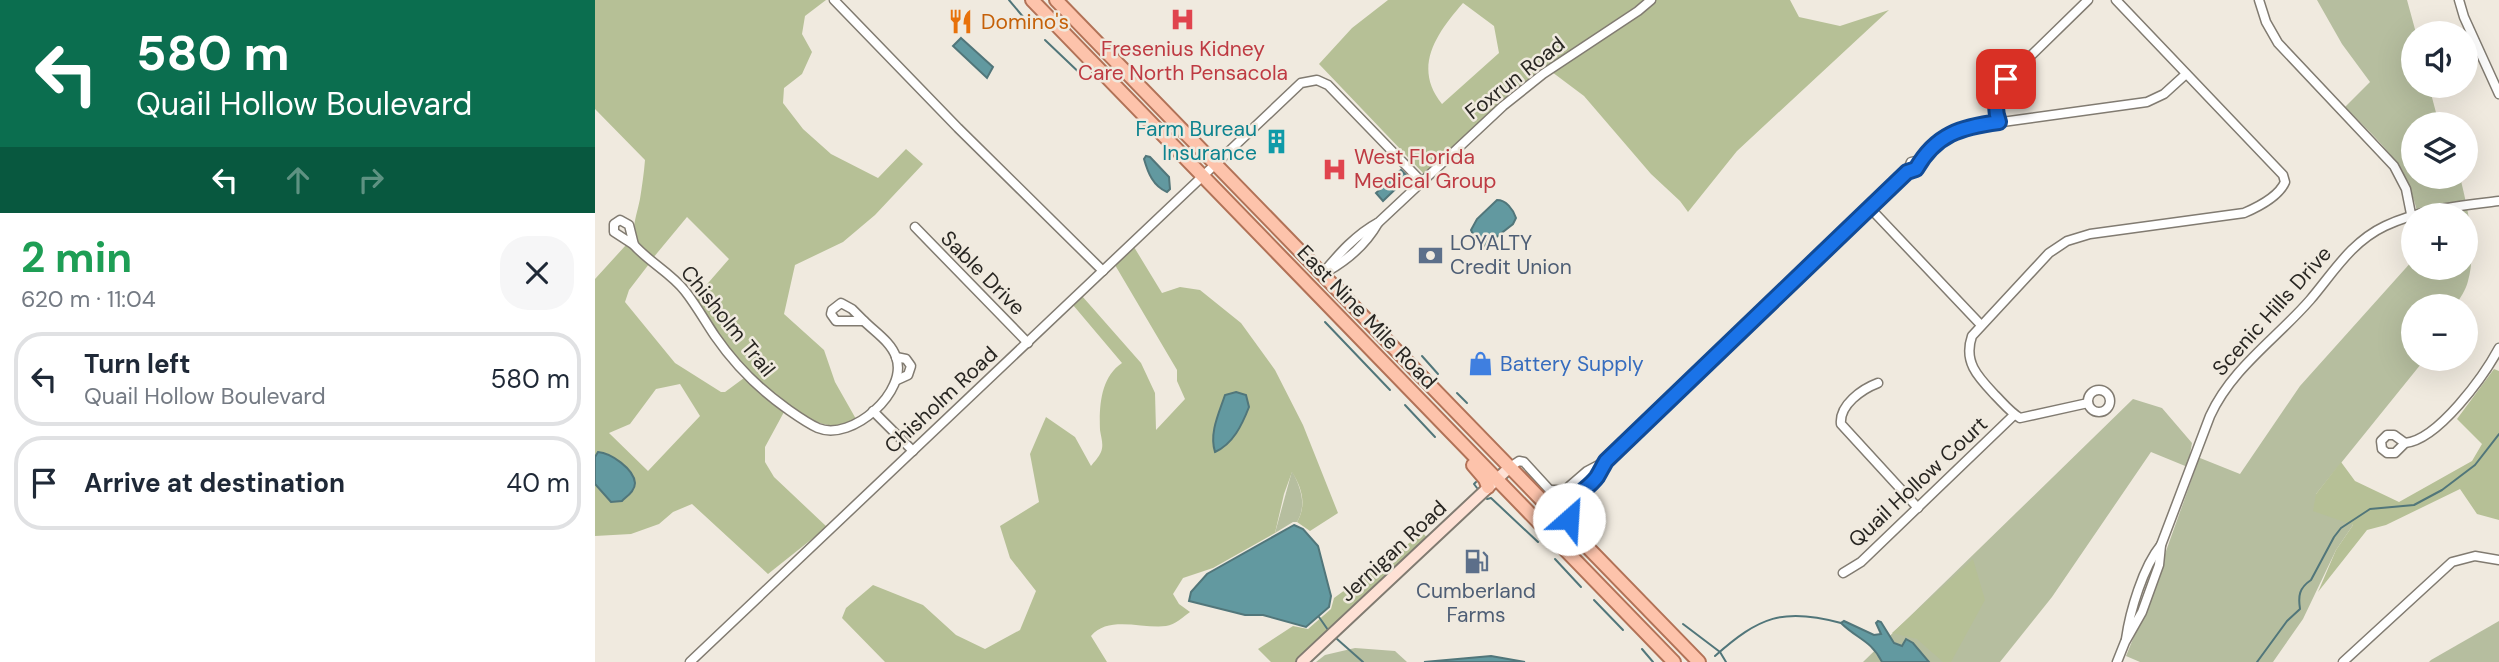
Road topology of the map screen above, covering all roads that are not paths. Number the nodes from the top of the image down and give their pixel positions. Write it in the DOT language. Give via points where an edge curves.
graph roads {
  1 [pos="834,0"];
  2 [pos="1031,0"];
  3 [pos="1056,0"];
  4 [pos="1651,0"];
  5 [pos="2088,0"];
  6 [pos="2116,0"];
  7 [pos="2259,0"];
  8 [pos="2459,0"];
  9 [pos="2186,74"];
  10 [pos="2499,94"];
  11 [pos="1999,122"];
  12 [pos="1215,164"];
  13 [pos="1203,177"];
  14 [pos="1422,181"];
  15 [pos="1222,197"];
  16 [pos="2499,201"];
  17 [pos="2409,203"];
  18 [pos="2478,204"];
  19 [pos="1870,208"];
  20 [pos="2401,219"];
  21 [pos="915,228"];
  22 [pos="634,245"];
  23 [pos="1103,271"];
  24 [pos="1322,274"];
  25 [pos="864,321"];
  26 [pos="1981,325"];
  27 [pos="1028,342"];
  28 [pos="2499,348"];
  29 [pos="896,357"];
  30 [pos="897,380"];
  31 [pos="1878,383"];
  32 [pos="1409,389"];
  33 [pos="2088,403"];
  34 [pos="873,411"];
  35 [pos="2014,415"];
  36 [pos="2405,443"];
  37 [pos="913,451"];
  38 [pos="1606,461"];
  39 [pos="1510,467"];
  40 [pos="1493,483"];
  41 [pos="1552,490"];
  42 [pos="1571,501"];
  43 [pos="1918,508"];
  44 [pos="1571,531"];
  45 [pos="2499,560"];
  46 [pos="1843,573"];
  47 [pos="1621,582"];
  48 [pos="2121,661"];
  49 [pos="691,662"];
  50 [pos="1303,662"];
  51 [pos="1674,662"];
  52 [pos="1699,662"];
  53 [pos="2343,662"];
  1 -- 23 [label="street"];
  2 -- 13 [label="main road, East Nine Mile Road"];
  3 -- 12 [label="main road, East Nine Mile Road"];
  4 -- 14 [label="street, Foxrun Road" via="1537,79"];
  5 -- 11 [label="street" via="2004,82 1996,101"];
  6 -- 9 [label="street"];
  7 -- 17 [label="street" via="2278,43 2394,166"];
  8 -- 10 [label="street"];
  9 -- 11 [label="street" via="2151,101"];
  9 -- 26 [label="street" via="2283,175 2282,188 2243,213 2067,241 2041,260"];
  11 -- 19 [label="street" via="1956,130 1942,139 1920,160 1911,162 1907,172"];
  12 -- 13 [label="street, Chisholm Road"];
  12 -- 14 [label="street, Chisholm Road" via="1301,83 1317,80 1328,85"];
  12 -- 24 [label="main road, East Nine Mile Road"];
  13 -- 15 [label="main road, East Nine Mile Road"];
  13 -- 23 [label="street, Chisholm Road"];
  14 -- 24 [label="street, Foxrun Road" via="1378,222 1370,238 1343,263"];
  15 -- 24 [label="main road" via="1235,202 1298,267"];
  15 -- 32 [label="main road, East Nine Mile Road"];
  16 -- 18 [label="street, Scenic Hills Drive"];
  19 -- 26 [label="street"];
  19 -- 38 [label="street"];
  20 -- 48 [label="street, Scenic Hills Drive" via="2351,250 2227,386 2210,416"];
  21 -- 27 [label="street, Sable Drive"];
  22 -- 34 [label="street, Chisholm Trail" via="684,290 750,379 782,405 828,430 854,426"];
  23 -- 27 [label="street, Chisholm Road"];
  24 -- 32 [label="main road" via="1329,299"];
  24 -- 39 [label="main road, East Nine Mile Road"];
  25 -- 29 [label="street, Chisholm Trail"];
  26 -- 35 [label="street" via="1970,344 1971,367"];
  27 -- 37 [label="street, Chisholm Road"];
  28 -- 36 [label="street" via="2480,380 2452,412 2418,439"];
  29 -- 30 [label="street"];
  29 -- 30 [label="street, Chisholm Trail" via="911,366 908,375"];
  30 -- 34 [label="street, Chisholm Trail"];
  31 -- 43 [label="street" via="1845,408 1841,424"];
  32 -- 40 [label="main road, East Nine Mile Road"];
  33 -- 35 [label="street" via="2027,418"];
  34 -- 37 [label="street"];
  35 -- 43 [label="street, Quail Hollow Court"];
  37 -- 49 [label="street, Chisholm Road"];
  38 -- 41 [label="street" via="1565,490"];
  38 -- 42 [label="street" via="1596,478"];
  39 -- 40 [label="street, Jernigan Road"];
  39 -- 41 [label="street" via="1524,462"];
  39 -- 44 [label="main road, East Nine Mile Road"];
  40 -- 47 [label="main road" via="1507,478 1519,485 1605,574"];
  40 -- 50 [label="street, Jernigan Road"];
  40 -- 51 [label="main road, East Nine Mile Road"];
  41 -- 42 [label="street" via="1562,500"];
  42 -- 44 [label="street"];
  43 -- 46 [label="street, Quail Hollow Court"];
  44 -- 47 [label="main road, East Nine Mile Road"];
  45 -- 53 [label="street" via="2475,556 2452,562"];
  47 -- 52 [label="main road, East Nine Mile Road"];
}
